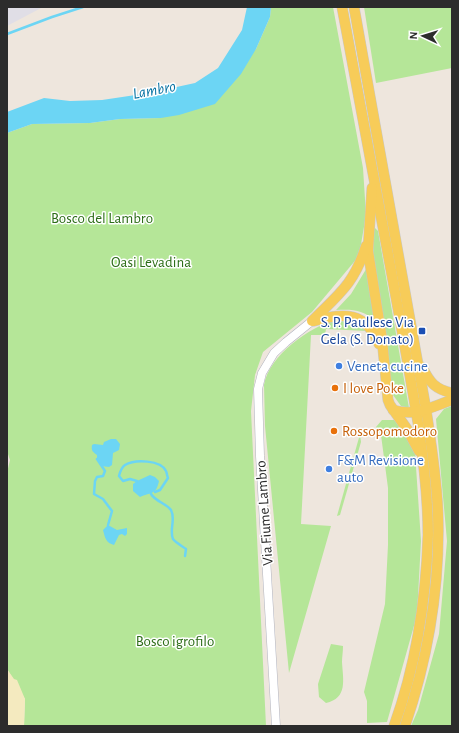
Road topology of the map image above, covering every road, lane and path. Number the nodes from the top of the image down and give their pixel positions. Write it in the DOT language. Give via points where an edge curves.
graph roads {
  1 [pos="342,7"];
  2 [pos="354,7"];
  3 [pos="373,173"];
  4 [pos="368,238"];
  5 [pos="312,321"];
  6 [pos="384,358"];
  7 [pos="417,358"];
  8 [pos="452,393"];
  9 [pos="452,400"];
  10 [pos="426,409"];
  11 [pos="393,410"];
  12 [pos="416,412"];
  13 [pos="423,458"];
  14 [pos="276,726"];
  15 [pos="394,726"];
  16 [pos="405,726"];
  1 -- 3 [label="main road"];
  2 -- 7 [label="main road"];
  3 -- 4 [label="main road"];
  3 -- 12 [label="main road"];
  4 -- 5 [label="main road" via="360,263 350,282"];
  4 -- 6 [label="main road"];
  5 -- 6 [label="main road" via="338,315 359,319 376,336"];
  5 -- 14 [label="street, Via Fiume Lambro" via="274,353 262,373 258,389 259,449"];
  6 -- 11 [label="main road" via="388,400"];
  7 -- 8 [label="main road" via="430,382 441,390"];
  7 -- 10 [label="main road"];
  9 -- 10 [label="main road"];
  10 -- 12 [label="main road"];
  10 -- 16 [label="main road" via="437,497 436,575 427,644"];
  11 -- 12 [label="main road" via="403,413"];
  11 -- 13 [label="main road"];
  12 -- 13 [label="main road"];
  13 -- 15 [label="main road" via="428,534 422,611 411,671"];
}
